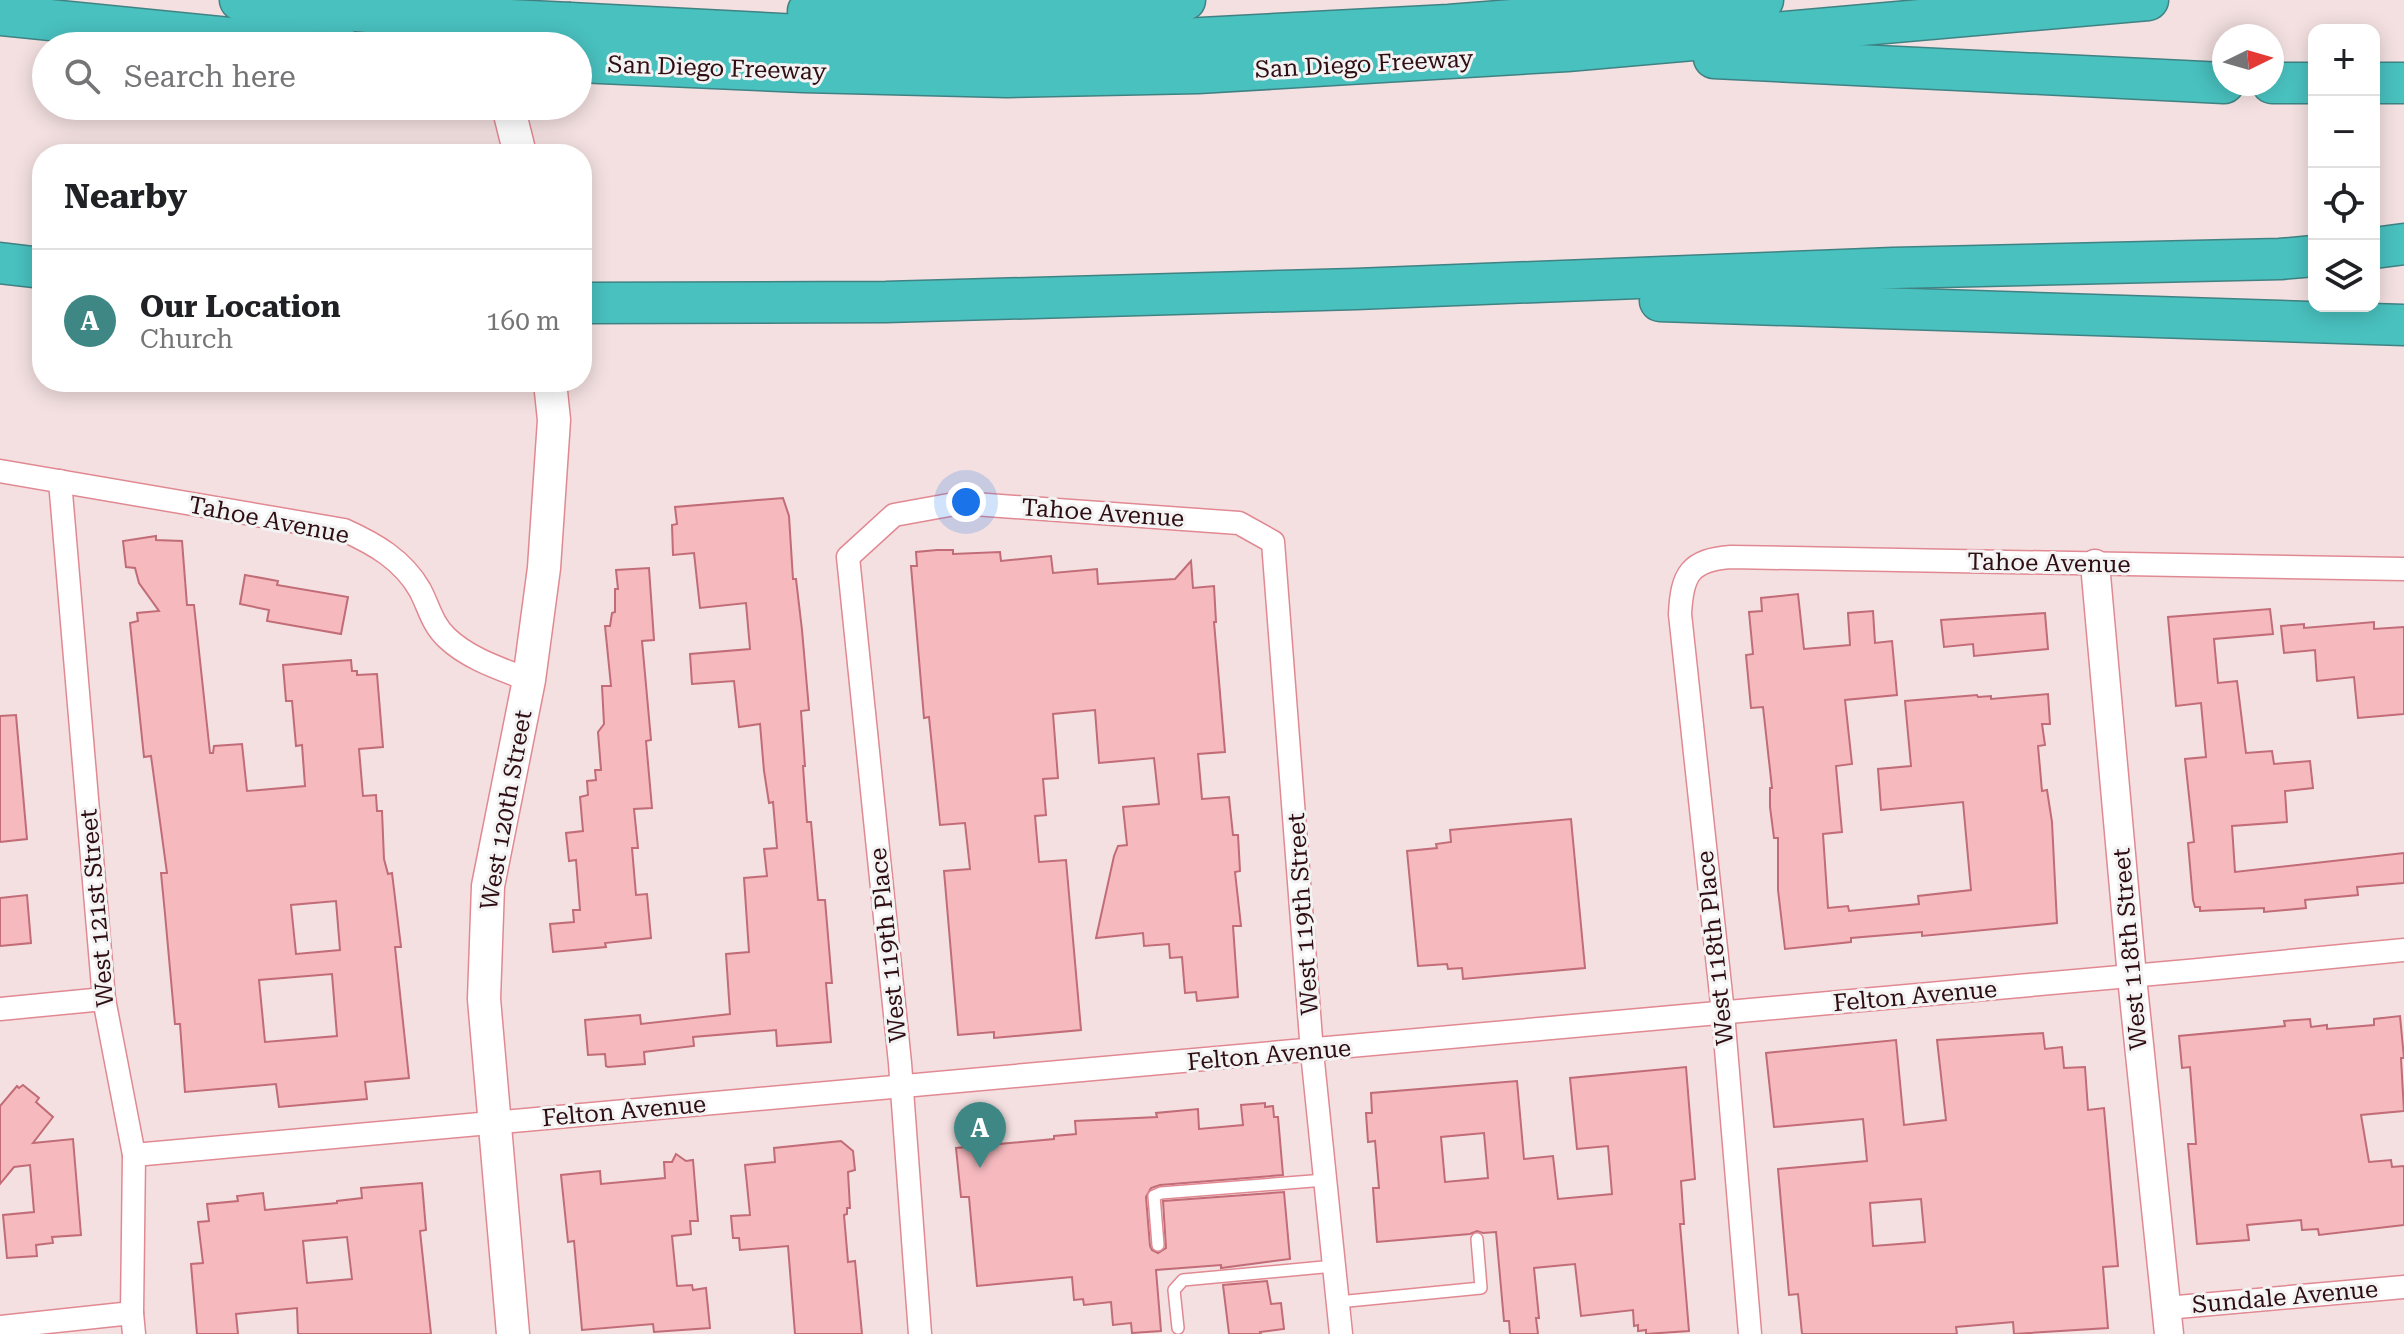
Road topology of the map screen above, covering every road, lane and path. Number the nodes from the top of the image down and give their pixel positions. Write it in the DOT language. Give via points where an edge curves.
graph roads {
  1 [pos="240,0"];
  2 [pos="481,0"];
  3 [pos="500,0"];
  4 [pos="1185,0"];
  5 [pos="1763,0"];
  6 [pos="2148,0"];
  7 [pos="568,13"];
  8 [pos="0,15"];
  9 [pos="166,32"];
  10 [pos="489,32"];
  11 [pos="1567,51"];
  12 [pos="592,63"];
  13 [pos="2212,82"];
  14 [pos="2284,83"];
  15 [pos="2308,83"];
  16 [pos="2380,83"];
  17 [pos="2404,83"];
  18 [pos="512,120"];
  19 [pos="518,144"];
  20 [pos="2404,244"];
  21 [pos="2380,247"];
  22 [pos="2297,258"];
  23 [pos="0,263"];
  24 [pos="32,267"];
  25 [pos="1356,289"];
  26 [pos="592,303"];
  27 [pos="2404,325"];
  28 [pos="551,392"];
  29 [pos="0,471"];
  30 [pos="60,481"];
  31 [pos="1273,542"];
  32 [pos="848,557"];
  33 [pos="2095,564"];
  34 [pos="1695,566"];
  35 [pos="2404,569"];
  36 [pos="529,680"];
  37 [pos="2404,950"];
  38 [pos="2132,977"];
  39 [pos="104,999"];
  40 [pos="0,1009"];
  41 [pos="1723,1013"];
  42 [pos="1312,1052"];
  43 [pos="902,1086"];
  44 [pos="494,1122"];
  45 [pos="134,1155"];
  46 [pos="1325,1180"];
  47 [pos="1477,1239"];
  48 [pos="1158,1245"];
  49 [pos="1334,1266"];
  50 [pos="2404,1287"];
  51 [pos="1338,1302"];
  52 [pos="2167,1321"];
  53 [pos="133,1323"];
  54 [pos="0,1327"];
  55 [pos="1178,1328"];
  56 [pos="513,1334"];
  57 [pos="920,1334"];
  58 [pos="1341,1334"];
  59 [pos="1750,1334"];
  1 -- 7 [label="highway, bridge" via="389,14"];
  2 -- 10 [label="main road"];
  3 -- 7 [label="highway"];
  4 -- 7 [label="highway"];
  5 -- 7 [label="highway" via="1449,25 1163,40 878,39"];
  6 -- 11 [label="highway, San Diego Freeway"];
  8 -- 9 [label="highway"];
  11 -- 12 [label="highway, San Diego Freeway" via="1213,73 1007,77"];
  11 -- 13 [label="highway"];
  14 -- 15 [label="highway"];
  16 -- 17 [label="highway"];
  18 -- 19 [label="main road"];
  20 -- 21 [label="highway"];
  22 -- 25 [label="highway"];
  23 -- 24 [label="highway"];
  25 -- 26 [label="highway"];
  25 -- 27 [label="highway"];
  28 -- 36 [label="main road, West 120th Street" via="554,420 544,568"];
  29 -- 30 [label="street, Tahoe Avenue"];
  30 -- 36 [label="street, Tahoe Avenue" via="344,530 399,563 447,638 473,657"];
  30 -- 39 [label="street, West 121st Street"];
  31 -- 32 [label="street, Tahoe Avenue" via="1239,523 960,503 894,515"];
  31 -- 42 [label="street, West 119th Street"];
  32 -- 43 [label="street, West 119th Place"];
  33 -- 34 [label="street, Tahoe Avenue" via="1731,557"];
  33 -- 35 [label="street, Tahoe Avenue"];
  33 -- 38 [label="street, West 118th Street"];
  34 -- 41 [label="street, West 118th Place" via="1681,587 1680,614"];
  36 -- 44 [label="main road, West 120th Street" via="488,886 484,999"];
  37 -- 38 [label="street, Felton Avenue"];
  38 -- 41 [label="street, Felton Avenue"];
  38 -- 52 [label="street, West 118th Street"];
  39 -- 40 [label="street"];
  39 -- 45 [label="street, West 121st Street"];
  41 -- 42 [label="street, Felton Avenue"];
  41 -- 59 [label="street, West 118th Place"];
  42 -- 43 [label="street, Felton Avenue"];
  42 -- 46 [label="street, West 119th Street"];
  43 -- 44 [label="street, Felton Avenue"];
  43 -- 57 [label="street, West 119th Place"];
  44 -- 45 [label="street, Felton Avenue"];
  44 -- 56 [label="main road, West 120th Street"];
  45 -- 53 [label="street, West 121st Street"];
  46 -- 48 [label="lane" via="1161,1193 1154,1196"];
  46 -- 49 [label="street, West 119th Street"];
  47 -- 51 [label="lane" via="1481,1288"];
  49 -- 51 [label="street, West 119th Street"];
  49 -- 55 [label="lane" via="1183,1280 1174,1290"];
  50 -- 52 [label="street, Sundale Avenue"];
  51 -- 58 [label="street, West 119th Street"];
  53 -- 54 [label="street"];
}
